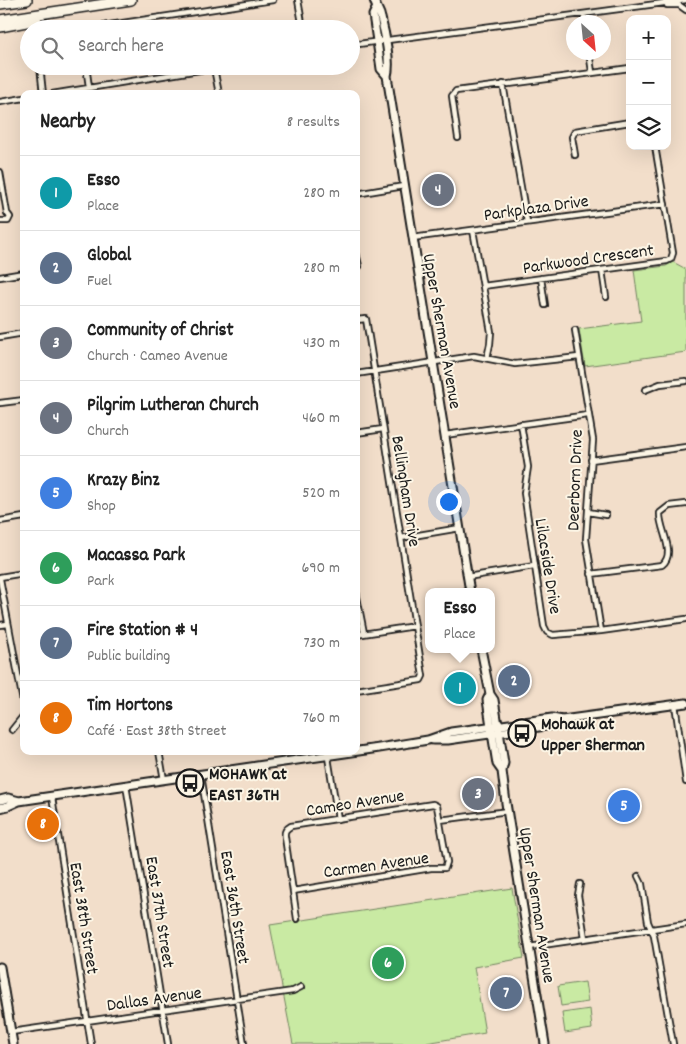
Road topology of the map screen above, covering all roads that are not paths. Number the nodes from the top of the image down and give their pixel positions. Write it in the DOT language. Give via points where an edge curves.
graph roads {
  1 [pos="27,0"];
  2 [pos="131,0"];
  3 [pos="274,0"];
  4 [pos="298,0"];
  5 [pos="374,0"];
  6 [pos="686,0"];
  7 [pos="0,4"];
  8 [pos="659,4"];
  9 [pos="91,6"];
  10 [pos="376,9"];
  11 [pos="686,10"];
  12 [pos="584,14"];
  13 [pos="0,20"];
  14 [pos="35,20"];
  15 [pos="142,20"];
  16 [pos="301,20"];
  17 [pos="20,23"];
  18 [pos="0,26"];
  19 [pos="385,40"];
  20 [pos="377,41"];
  21 [pos="360,44"];
  22 [pos="590,60"];
  23 [pos="626,68"];
  24 [pos="592,72"];
  25 [pos="41,75"];
  26 [pos="87,75"];
  27 [pos="168,75"];
  28 [pos="215,75"];
  29 [pos="387,76"];
  30 [pos="504,84"];
  31 [pos="89,87"];
  32 [pos="43,90"];
  33 [pos="73,90"];
  34 [pos="218,90"];
  35 [pos="20,99"];
  36 [pos="0,102"];
  37 [pos="626,123"];
  38 [pos="458,138"];
  39 [pos="656,150"];
  40 [pos="575,155"];
  41 [pos="0,172"];
  42 [pos="404,186"];
  43 [pos="360,193"];
  44 [pos="664,204"];
  45 [pos="0,221"];
  46 [pos="527,222"];
  47 [pos="473,230"];
  48 [pos="412,238"];
  49 [pos="602,270"];
  50 [pos="20,274"];
  51 [pos="0,277"];
  52 [pos="541,278"];
  53 [pos="483,286"];
  54 [pos="606,297"];
  55 [pos="545,305"];
  56 [pos="360,320"];
  57 [pos="575,330"];
  58 [pos="20,334"];
  59 [pos="0,337"];
  60 [pos="579,357"];
  61 [pos="487,358"];
  62 [pos="434,363"];
  63 [pos="374,371"];
  64 [pos="360,373"];
  65 [pos="686,381"];
  66 [pos="645,390"];
  67 [pos="20,400"];
  68 [pos="0,403"];
  69 [pos="588,415"];
  70 [pos="520,424"];
  71 [pos="383,429"];
  72 [pos="360,432"];
  73 [pos="445,435"];
  74 [pos="686,447"];
  75 [pos="591,460"];
  76 [pos="686,504"];
  77 [pos="588,512"];
  78 [pos="606,515"];
  79 [pos="20,518"];
  80 [pos="0,521"];
  81 [pos="460,528"];
  82 [pos="401,538"];
  83 [pos="534,566"];
  84 [pos="20,574"];
  85 [pos="591,574"];
  86 [pos="467,577"];
  87 [pos="0,578"];
  88 [pos="469,588"];
  89 [pos="360,612"];
  90 [pos="686,619"];
  91 [pos="8,624"];
  92 [pos="0,625"];
  93 [pos="415,626"];
  94 [pos="601,631"];
  95 [pos="364,633"];
  96 [pos="360,634"];
  97 [pos="482,653"];
  98 [pos="20,686"];
  99 [pos="360,689"];
  100 [pos="686,703"];
  101 [pos="675,704"];
  102 [pos="20,720"];
  103 [pos="495,729"];
  104 [pos="12,730"];
  105 [pos="360,750"];
  106 [pos="160,755"];
  107 [pos="322,755"];
  108 [pos="328,755"];
  109 [pos="686,772"];
  110 [pos="200,775"];
  111 [pos="164,780"];
  112 [pos="686,782"];
  113 [pos="126,785"];
  114 [pos="52,797"];
  115 [pos="0,800"];
  116 [pos="19,801"];
  117 [pos="0,808"];
  118 [pos="508,811"];
  119 [pos="338,819"];
  120 [pos="440,820"];
  121 [pos="638,876"];
  122 [pos="580,884"];
  123 [pos="293,891"];
  124 [pos="297,919"];
  125 [pos="686,924"];
  126 [pos="652,929"];
  127 [pos="585,938"];
  128 [pos="529,947"];
  129 [pos="0,967"];
  130 [pos="301,987"];
  131 [pos="236,1000"];
  132 [pos="163,1011"];
  133 [pos="87,1021"];
  134 [pos="11,1032"];
  135 [pos="12,1044"];
  136 [pos="91,1044"];
  137 [pos="168,1044"];
  138 [pos="244,1044"];
  139 [pos="545,1044"];
  140 [pos="673,1044"];
  1 -- 7 [label="highway"];
  2 -- 9 [label="highway"];
  3 -- 15 [label="street"];
  4 -- 16 [label="street"];
  5 -- 10 [label="main road, Upper Sherman Avenue"];
  6 -- 8 [label="street"];
  8 -- 11 [label="street"];
  8 -- 12 [label="street"];
  9 -- 13 [label="highway"];
  9 -- 14 [label="highway" via="76,13"];
  10 -- 19 [label="main road, Upper Sherman Avenue" via="381,15"];
  10 -- 20 [label="main road, Upper Sherman Avenue" via="373,15"];
  12 -- 19 [label="street"];
  17 -- 18 [label="highway"];
  19 -- 20 [label="street"];
  19 -- 29 [label="main road, Upper Sherman Avenue"];
  20 -- 21 [label="street"];
  20 -- 29 [label="main road, Upper Sherman Avenue" via="381,69"];
  22 -- 24 [label="street"];
  23 -- 24 [label="street"];
  24 -- 30 [label="street"];
  25 -- 32 [label="street"];
  26 -- 31 [label="street"];
  27 -- 31 [label="street"];
  28 -- 34 [label="street"];
  29 -- 42 [label="main road, Upper Sherman Avenue"];
  30 -- 38 [label="street" via="454,93"];
  30 -- 46 [label="street"];
  31 -- 33 [label="street"];
  35 -- 36 [label="street"];
  37 -- 40 [label="street" via="575,132 572,137"];
  39 -- 44 [label="street, Parkwood Crescent"];
  41 -- 45 [label="street" via="10,217 8,221"];
  42 -- 43 [label="street"];
  42 -- 48 [label="main road, Upper Sherman Avenue"];
  44 -- 46 [label="street, Parkplaza Drive"];
  44 -- 49 [label="street, Parkwood Crescent" via="673,253 671,259"];
  46 -- 47 [label="street, Parkplaza Drive"];
  47 -- 48 [label="street, Parkplaza Drive"];
  47 -- 53 [label="street"];
  48 -- 62 [label="main road, Upper Sherman Avenue"];
  49 -- 52 [label="street, Parkwood Crescent"];
  49 -- 54 [label="street"];
  50 -- 51 [label="street"];
  52 -- 53 [label="street, Parkwood Crescent"];
  52 -- 55 [label="street"];
  53 -- 61 [label="street" via="490,332"];
  56 -- 63 [label="street, Bellingham Drive" via="366,319"];
  57 -- 60 [label="street, Deerborn Drive"];
  58 -- 59 [label="street"];
  60 -- 61 [label="street" via="515,364"];
  60 -- 69 [label="street, Deerborn Drive"];
  61 -- 62 [label="street" via="474,356"];
  62 -- 63 [label="street"];
  62 -- 73 [label="main road, Upper Sherman Avenue"];
  63 -- 64 [label="street"];
  63 -- 71 [label="street, Bellingham Drive"];
  65 -- 66 [label="street" via="660,384"];
  67 -- 68 [label="street"];
  69 -- 70 [label="street"];
  69 -- 75 [label="street, Deerborn Drive"];
  70 -- 73 [label="street"];
  70 -- 83 [label="street, Lilacside Drive" via="528,467 524,493"];
  71 -- 72 [label="street"];
  71 -- 82 [label="street, Bellingham Drive"];
  73 -- 81 [label="main road, Upper Sherman Avenue"];
  74 -- 75 [label="street"];
  75 -- 77 [label="street, Deerborn Drive"];
  76 -- 85 [label="street" via="669,506 660,513 668,552 665,562"];
  77 -- 78 [label="street"];
  77 -- 85 [label="street, Deerborn Drive" via="586,539"];
  79 -- 80 [label="street"];
  81 -- 82 [label="street"];
  81 -- 86 [label="main road, Upper Sherman Avenue"];
  82 -- 93 [label="street, Bellingham Drive"];
  83 -- 86 [label="street"];
  83 -- 94 [label="street, Lilacside Drive" via="547,632"];
  84 -- 87 [label="street"];
  85 -- 94 [label="street, Deerborn Drive"];
  86 -- 88 [label="main road, Upper Sherman Avenue"];
  87 -- 91 [label="street"];
  89 -- 95 [label="street"];
  90 -- 94 [label="street, Lilacside Drive"];
  91 -- 92 [label="street"];
  91 -- 98 [label="street"];
  93 -- 95 [label="street"];
  93 -- 99 [label="street, Bellingham Drive" via="424,676 421,680"];
  95 -- 96 [label="street"];
  97 -- 103 [label="main road, Upper Sherman Avenue" via="494,700"];
  100 -- 101 [label="main road"];
  101 -- 103 [label="main road" via="560,720 553,725"];
  101 -- 109 [label="street"];
  102 -- 104 [label="street"];
  103 -- 105 [label="main road" via="450,732 428,740"];
  103 -- 118 [label="main road, Upper Sherman Avenue" via="504,763 502,771"];
  106 -- 111 [label="street"];
  107 -- 110 [label="main road"];
  108 -- 119 [label="street"];
  109 -- 112 [label="street"];
  110 -- 111 [label="main road"];
  110 -- 131 [label="street, East 36th Street"];
  111 -- 113 [label="main road"];
  113 -- 114 [label="main road"];
  113 -- 132 [label="street, East 37th Street"];
  114 -- 116 [label="main road"];
  114 -- 133 [label="street, East 38th Street"];
  115 -- 116 [label="main road"];
  116 -- 117 [label="main road"];
  118 -- 120 [label="street"];
  118 -- 128 [label="main road, Upper Sherman Avenue"];
  119 -- 120 [label="street, Cameo Avenue" via="433,804 438,806"];
  119 -- 123 [label="street, Cameo Avenue" via="291,826 284,833"];
  120 -- 123 [label="street, Carmen Avenue" via="447,862 445,868"];
  121 -- 126 [label="street"];
  122 -- 127 [label="street" via="578,894"];
  123 -- 124 [label="street, Cameo Avenue"];
  125 -- 126 [label="street"];
  126 -- 127 [label="street"];
  126 -- 140 [label="street"];
  127 -- 128 [label="street"];
  128 -- 139 [label="main road, Upper Sherman Avenue"];
  129 -- 134 [label="main road"];
  130 -- 131 [label="street, Dallas Avenue"];
  131 -- 132 [label="street, Dallas Avenue"];
  131 -- 138 [label="street, East 36th Street"];
  132 -- 133 [label="street, Dallas Avenue"];
  132 -- 137 [label="street, East 37th Street"];
  133 -- 134 [label="street, Dallas Avenue"];
  133 -- 136 [label="street, East 38th Street"];
  134 -- 135 [label="main road"];
}
